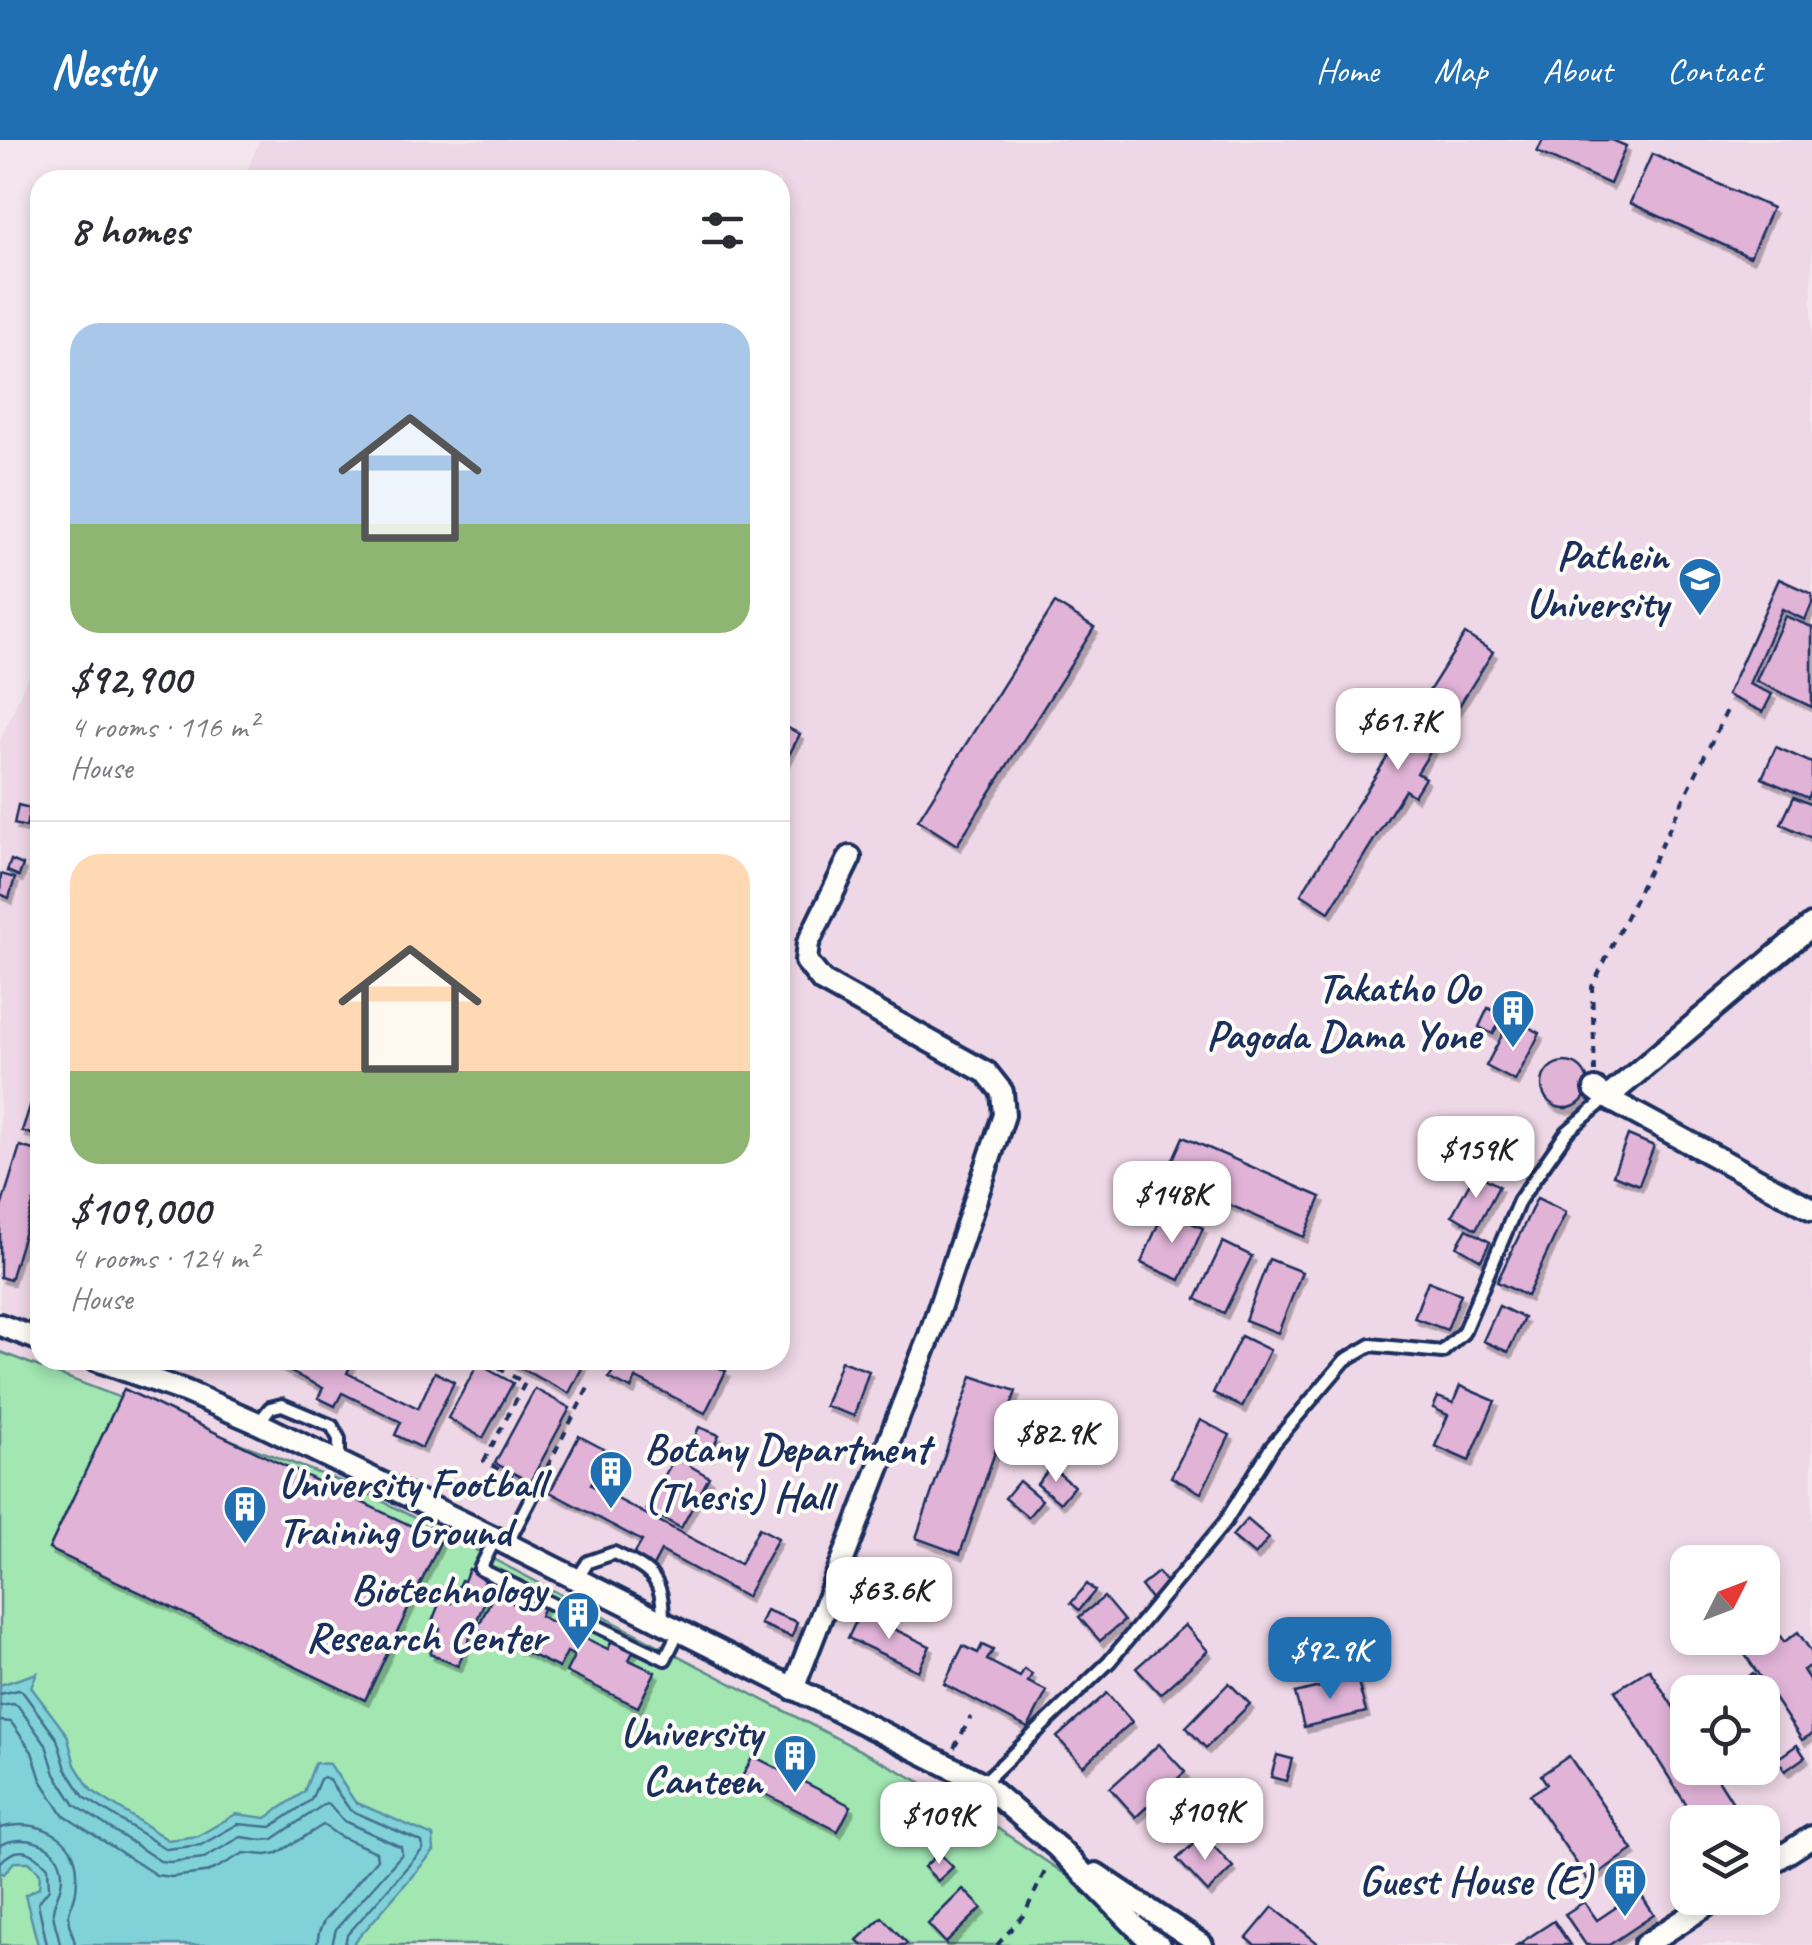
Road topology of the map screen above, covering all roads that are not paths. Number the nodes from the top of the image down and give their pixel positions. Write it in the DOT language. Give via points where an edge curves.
graph roads {
  1 [pos="850,857"];
  2 [pos="1812,925"];
  3 [pos="1601,1094"];
  4 [pos="1812,1210"];
  5 [pos="0,1325"];
  6 [pos="30,1336"];
  7 [pos="125,1370"];
  8 [pos="258,1423"];
  9 [pos="339,1462"];
  10 [pos="535,1490"];
  11 [pos="501,1541"];
  12 [pos="577,1580"];
  13 [pos="671,1627"];
  14 [pos="793,1689"];
  15 [pos="982,1784"];
  16 [pos="1812,1836"];
  17 [pos="1057,1847"];
  18 [pos="1780,1856"];
  19 [pos="1691,1915"];
  20 [pos="1159,1945"];
  21 [pos="1202,1945"];
  22 [pos="1644,1945"];
  1 -- 14 [label="street" via="808,942 806,961 822,981 986,1073 1002,1092 1004,1114 930,1335"];
  2 -- 3 [label="street"];
  3 -- 4 [label="street"];
  3 -- 15 [label="lane" via="1519,1201 1464,1333 1442,1352 1370,1346 1345,1360 1110,1662"];
  5 -- 6 [label="street"];
  7 -- 8 [label="street"];
  8 -- 9 [label="street"];
  8 -- 9 [label="lane" via="282,1405 332,1426"];
  9 -- 11 [label="street"];
  10 -- 11 [label="lane"];
  11 -- 12 [label="street"];
  11 -- 13 [label="lane" via="480,1569 665,1659"];
  12 -- 13 [label="street"];
  12 -- 13 [label="lane" via="588,1562 614,1553 649,1570"];
  13 -- 14 [label="street"];
  14 -- 15 [label="street"];
  15 -- 17 [label="street"];
  16 -- 18 [label="street"];
  17 -- 20 [label="street"];
  17 -- 21 [label="street"];
  19 -- 22 [label="street"];
}
